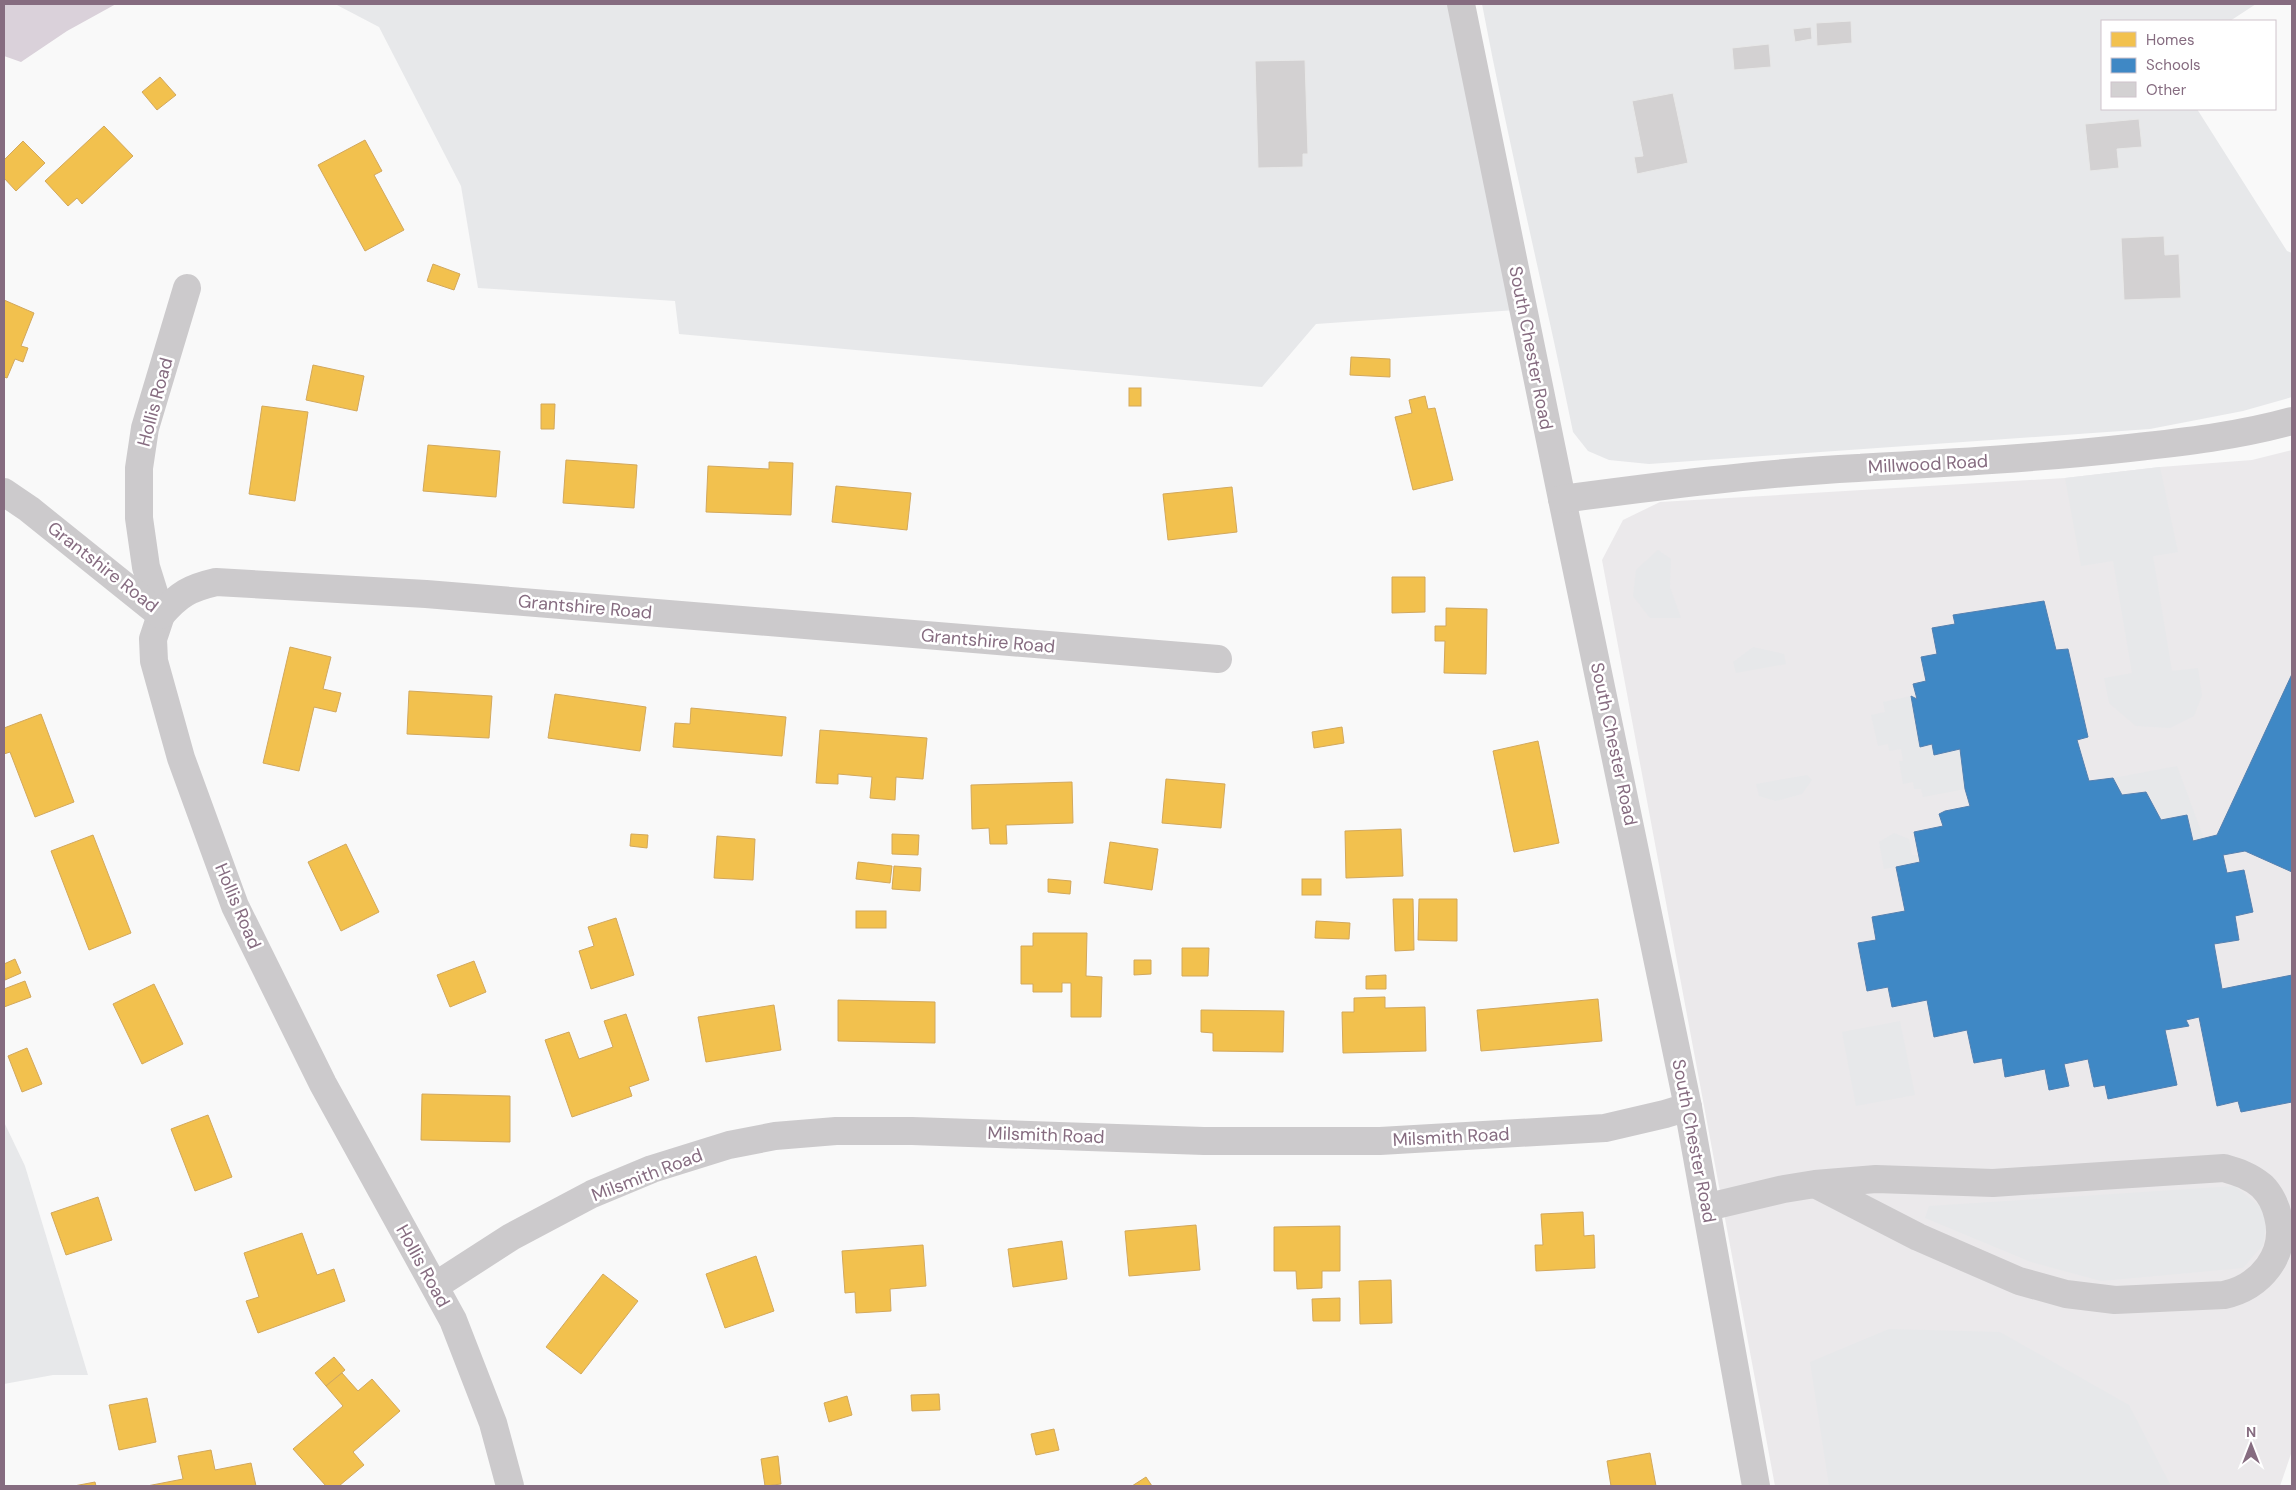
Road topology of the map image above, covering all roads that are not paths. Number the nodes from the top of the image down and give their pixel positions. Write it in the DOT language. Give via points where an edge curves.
graph roads {
  1 [pos="1462,4"];
  2 [pos="187,288"];
  3 [pos="2292,421"];
  4 [pos="4,492"];
  5 [pos="1562,499"];
  6 [pos="162,615"];
  7 [pos="1218,659"];
  8 [pos="1688,1107"];
  9 [pos="1815,1184"];
  10 [pos="1708,1207"];
  11 [pos="435,1286"];
  12 [pos="510,1486"];
  13 [pos="1756,1486"];
  1 -- 5 [label="street, South Chester Road"];
  2 -- 6 [label="street, Hollis Road" via="145,428 139,468 139,518 146,567"];
  3 -- 5 [label="street, Millwood Road" via="2199,441 2044,457 1691,482"];
  4 -- 6 [label="street, Grantshire Road"];
  5 -- 8 [label="street, South Chester Road"];
  6 -- 7 [label="street, Grantshire Road" via="174,599 194,587 216,582 426,594"];
  6 -- 11 [label="street, Hollis Road" via="153,639 154,661 181,758 235,906 323,1084"];
  8 -- 10 [label="street, South Chester Road"];
  8 -- 11 [label="street, Milsmith Road" via="1605,1128 1380,1141 1204,1141 912,1131 836,1131 775,1136 729,1145 652,1169 592,1194 511,1237"];
  9 -- 9 [label="street" via="1876,1180 1994,1183 2224,1168 2246,1174 2263,1187 2276,1206 2281,1226 2279,1248 2270,1267 2252,1285 2224,1295 2115,1300 2066,1294 2019,1281 1937,1245"];
  9 -- 10 [label="street"];
  10 -- 13 [label="street, South Chester Road"];
  11 -- 12 [label="street, Hollis Road" via="466,1348 493,1423"];
}
